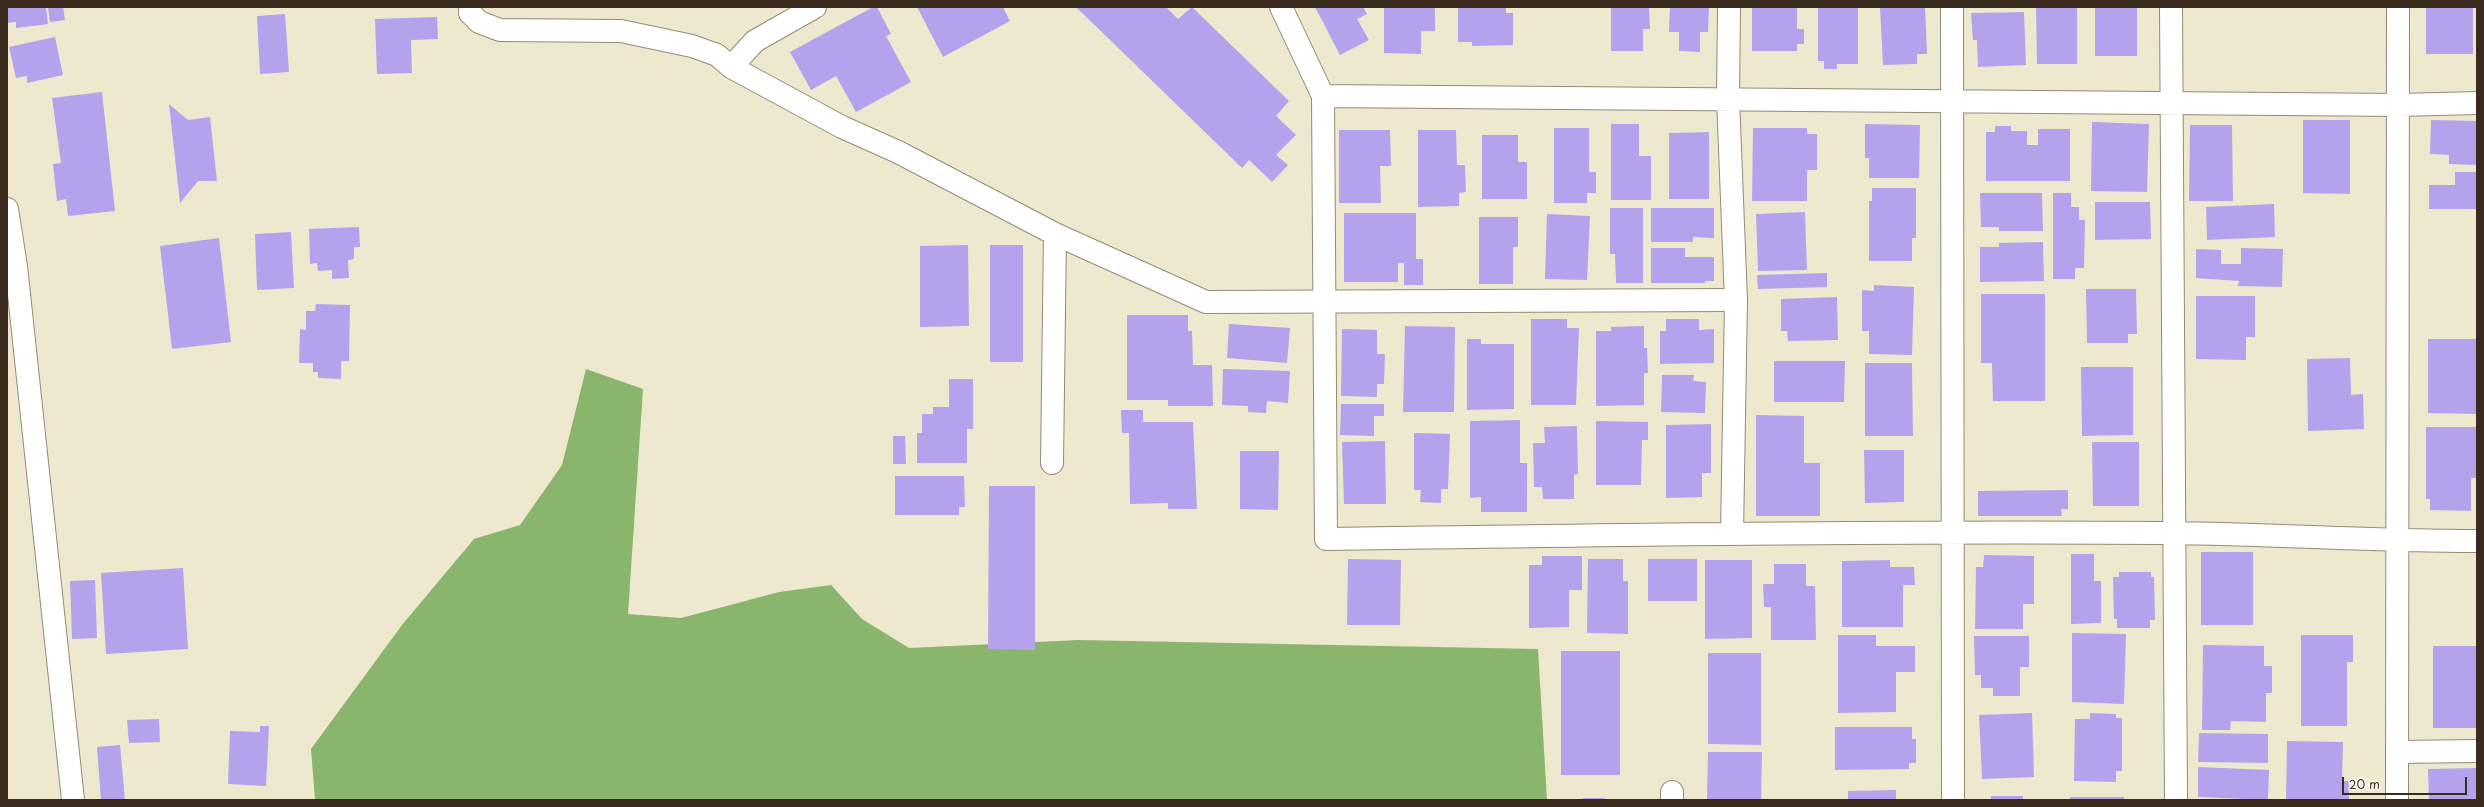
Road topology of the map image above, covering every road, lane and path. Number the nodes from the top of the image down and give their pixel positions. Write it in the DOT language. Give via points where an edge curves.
graph roads {
  1 [pos="470,7"];
  2 [pos="815,7"];
  3 [pos="1281,7"];
  4 [pos="1728,7"];
  5 [pos="1952,7"];
  6 [pos="2171,7"];
  7 [pos="2398,7"];
  8 [pos="731,67"];
  9 [pos="1323,96"];
  10 [pos="1728,99"];
  11 [pos="1952,102"];
  12 [pos="2171,103"];
  13 [pos="2477,103"];
  14 [pos="2399,106"];
  15 [pos="7,208"];
  16 [pos="1055,234"];
  17 [pos="11,266"];
  18 [pos="1736,300"];
  19 [pos="1325,303"];
  20 [pos="1052,463"];
  21 [pos="1952,533"];
  22 [pos="2174,533"];
  23 [pos="1732,534"];
  24 [pos="2397,541"];
  25 [pos="2477,541"];
  26 [pos="2477,751"];
  27 [pos="2397,752"];
  28 [pos="73,800"];
  29 [pos="1953,800"];
  30 [pos="2176,800"];
  31 [pos="2397,800"];
  1 -- 8 [label="street" via="470,13 479,22 500,30 621,31 692,46 717,55"];
  2 -- 8 [label="street" via="755,41"];
  3 -- 9 [label="street"];
  4 -- 10 [label="street"];
  5 -- 11 [label="street"];
  6 -- 12 [label="street"];
  7 -- 14 [label="street"];
  8 -- 16 [label="street" via="842,127 898,152"];
  9 -- 10 [label="street"];
  9 -- 19 [label="street"];
  10 -- 11 [label="street"];
  10 -- 18 [label="street"];
  11 -- 12 [label="street"];
  11 -- 21 [label="street"];
  12 -- 14 [label="street"];
  12 -- 22 [label="street"];
  13 -- 14 [label="street"];
  14 -- 24 [label="street"];
  15 -- 17 [label="street"];
  16 -- 19 [label="street" via="1206,302"];
  16 -- 20 [label="street"];
  17 -- 28 [label="street"];
  18 -- 19 [label="street"];
  18 -- 23 [label="street"];
  19 -- 23 [label="street" via="1326,539"];
  21 -- 22 [label="street"];
  21 -- 23 [label="street"];
  21 -- 29 [label="street"];
  22 -- 24 [label="street"];
  22 -- 30 [label="street"];
  24 -- 25 [label="street"];
  24 -- 27 [label="street"];
  26 -- 27 [label="street"];
  27 -- 31 [label="street"];
}
